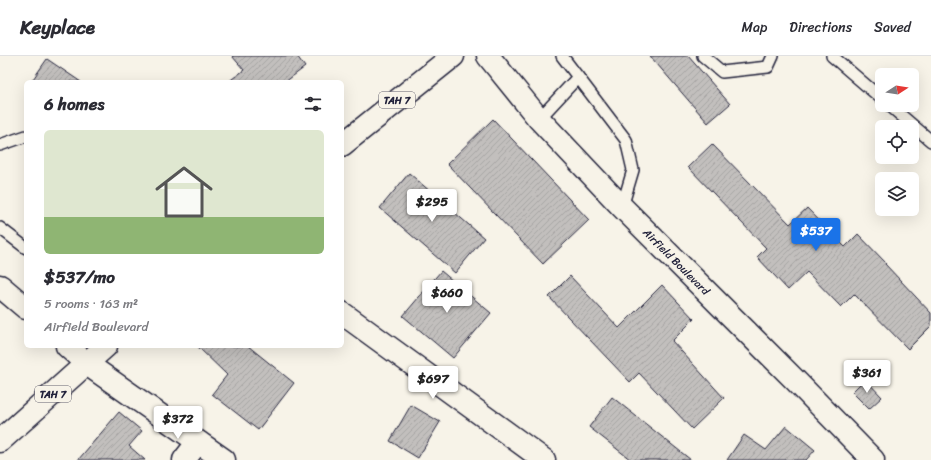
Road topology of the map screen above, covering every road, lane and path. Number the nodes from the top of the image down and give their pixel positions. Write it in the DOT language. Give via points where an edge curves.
graph roads {
  1 [pos="453,56"];
  2 [pos="488,56"];
  3 [pos="562,56"];
  4 [pos="703,56"];
  5 [pos="773,56"];
  6 [pos="832,56"];
  7 [pos="578,77"];
  8 [pos="875,93"];
  9 [pos="897,112"];
  10 [pos="539,118"];
  11 [pos="24,137"];
  12 [pos="931,141"];
  13 [pos="344,143"];
  14 [pos="0,145"];
  15 [pos="622,207"];
  16 [pos="0,228"];
  17 [pos="24,246"];
  18 [pos="0,286"];
  19 [pos="24,306"];
  20 [pos="344,314"];
  21 [pos="69,348"];
  22 [pos="104,348"];
  23 [pos="87,364"];
  24 [pos="1,438"];
  25 [pos="198,442"];
  26 [pos="184,460"];
  27 [pos="224,460"];
  28 [pos="544,460"];
  29 [pos="873,460"];
  1 -- 13 [label="main road, TAH 7"];
  2 -- 10 [label="main road, Airfield Boulevard"];
  3 -- 7 [label="lane"];
  4 -- 5 [label="lane" via="722,72 768,66"];
  6 -- 8 [label="lane"];
  7 -- 10 [label="lane"];
  7 -- 15 [label="lane" via="626,140 632,170"];
  9 -- 12 [label="lane"];
  10 -- 15 [label="main road, Airfield Boulevard"];
  11 -- 14 [label="lane"];
  15 -- 29 [label="main road, Airfield Boulevard"];
  16 -- 17 [label="lane"];
  18 -- 19 [label="main road"];
  20 -- 28 [label="main road"];
  21 -- 23 [label="main road"];
  22 -- 23 [label="main road, TAH 7"];
  23 -- 24 [label="main road, TAH 7"];
  23 -- 25 [label="main road"];
  25 -- 26 [label="main road"];
  25 -- 27 [label="main road"];
}
